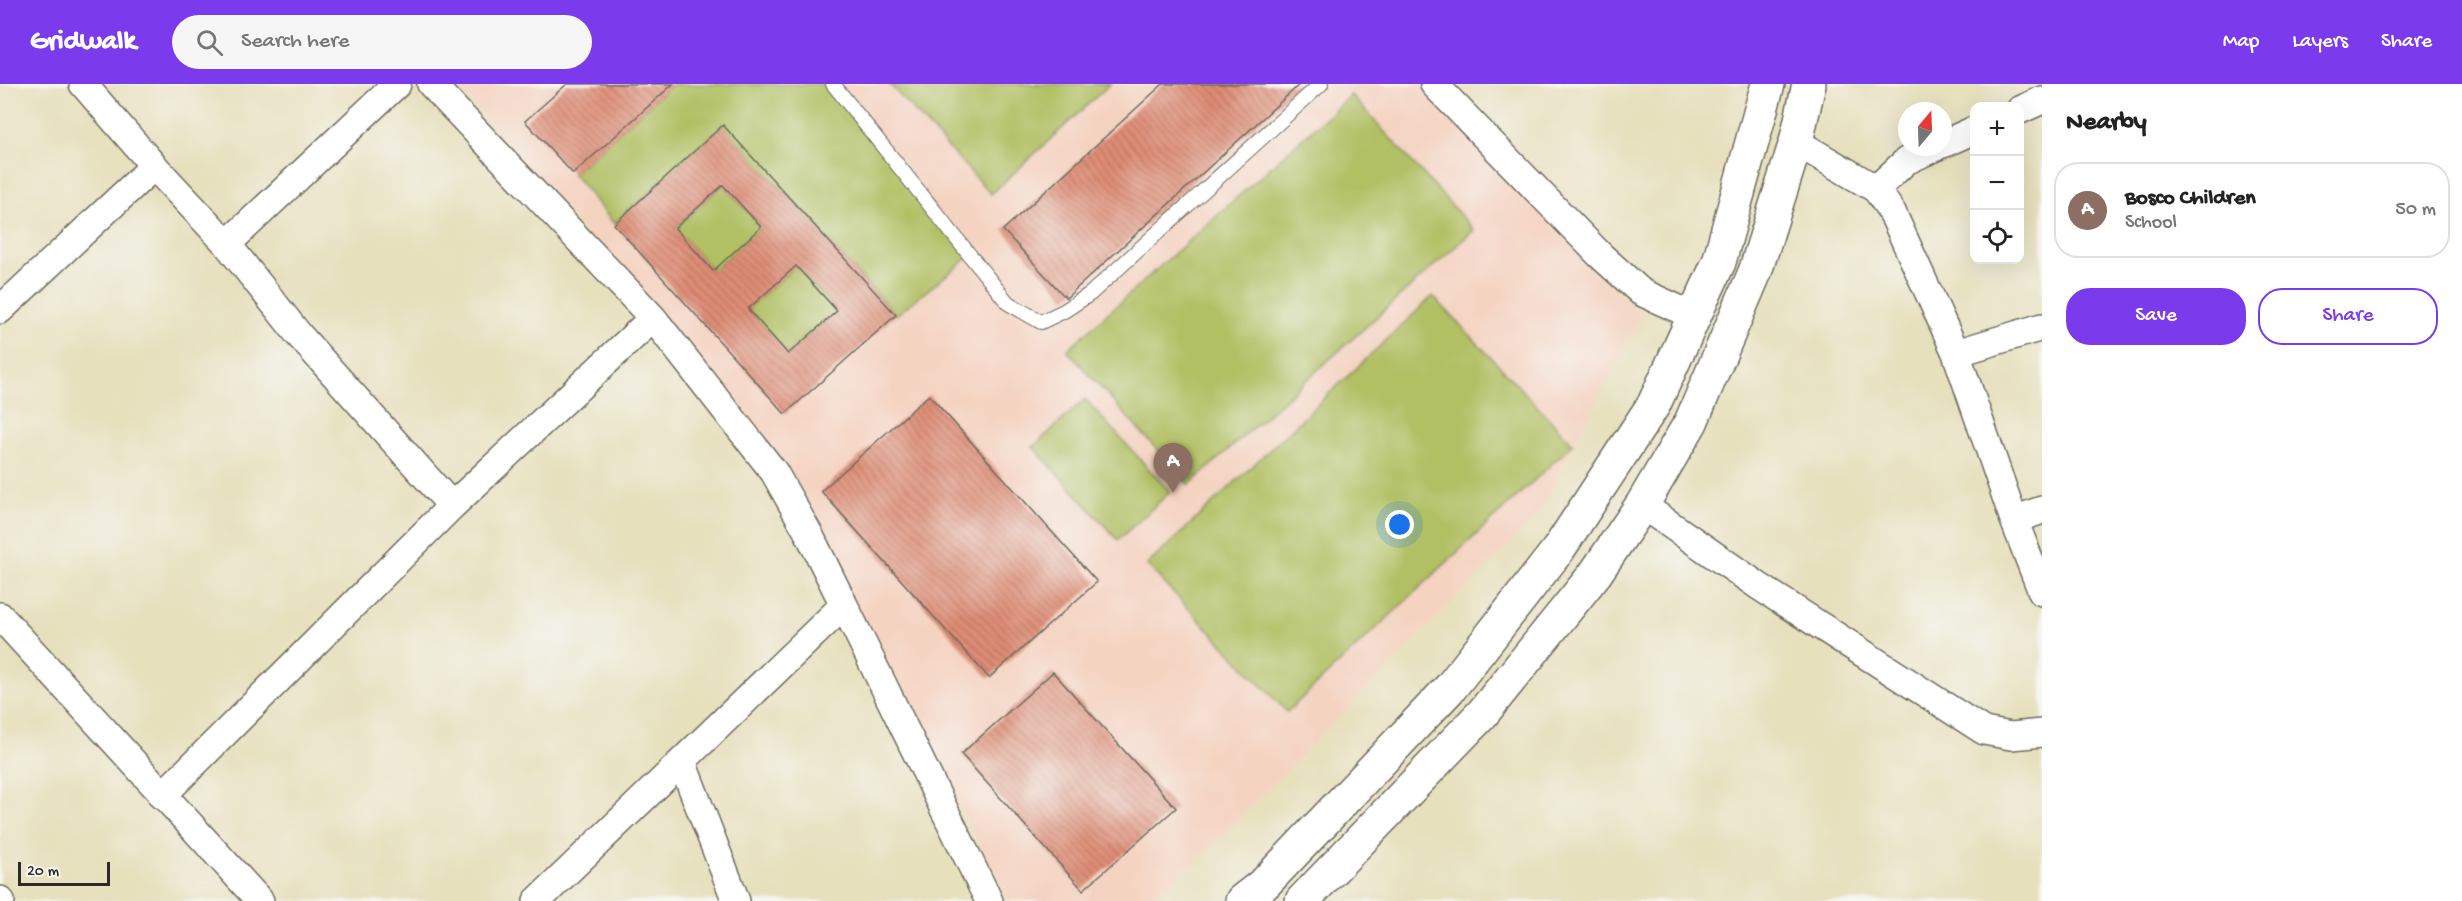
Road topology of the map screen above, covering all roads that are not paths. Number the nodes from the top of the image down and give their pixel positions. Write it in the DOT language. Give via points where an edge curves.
graph roads {
  1 [pos="83,84"];
  2 [pos="397,84"];
  3 [pos="431,84"];
  4 [pos="833,84"];
  5 [pos="1321,84"];
  6 [pos="1434,84"];
  7 [pos="1768,84"];
  8 [pos="1809,84"];
  9 [pos="2042,100"];
  10 [pos="2024,108"];
  11 [pos="1970,132"];
  12 [pos="1952,140"];
  13 [pos="1796,142"];
  14 [pos="1917,156"];
  15 [pos="154,166"];
  16 [pos="1876,189"];
  17 [pos="227,244"];
  18 [pos="0,310"];
  19 [pos="1696,317"];
  20 [pos="653,318"];
  21 [pos="2042,327"];
  22 [pos="1956,353"];
  23 [pos="1642,505"];
  24 [pos="452,506"];
  25 [pos="2042,510"];
  26 [pos="2014,520"];
  27 [pos="2042,592"];
  28 [pos="844,605"];
  29 [pos="0,616"];
  30 [pos="2042,733"];
  31 [pos="682,762"];
  32 [pos="162,796"];
  33 [pos="260,901"];
  34 [pos="537,901"];
  35 [pos="736,901"];
  36 [pos="989,901"];
  37 [pos="1242,901"];
  38 [pos="1302,901"];
  1 -- 15 [label="street"];
  2 -- 17 [label="street"];
  3 -- 20 [label="street"];
  4 -- 5 [label="lane" via="1008,303 1041,322 1090,294"];
  6 -- 19 [label="street" via="1608,263 1641,292"];
  7 -- 19 [label="main road" via="1719,262"];
  8 -- 13 [label="main road"];
  9 -- 10 [label="street"];
  11 -- 12 [label="street"];
  13 -- 16 [label="street"];
  13 -- 23 [label="main road" via="1750,282 1691,422"];
  14 -- 16 [label="street"];
  15 -- 17 [label="street"];
  15 -- 18 [label="street"];
  16 -- 22 [label="street" via="1892,212"];
  17 -- 24 [label="street" via="299,335"];
  19 -- 37 [label="main road" via="1654,404 1551,559 1451,687 1264,883"];
  20 -- 24 [label="street"];
  20 -- 28 [label="street" via="774,472"];
  21 -- 22 [label="street"];
  22 -- 26 [label="street"];
  23 -- 30 [label="street" via="1760,587 1984,731 2011,736"];
  23 -- 38 [label="main road" via="1595,574 1482,714"];
  24 -- 32 [label="street"];
  25 -- 26 [label="street"];
  26 -- 27 [label="street"];
  28 -- 31 [label="street"];
  28 -- 36 [label="street"];
  29 -- 32 [label="street"];
  31 -- 34 [label="street"];
  31 -- 35 [label="street"];
  32 -- 33 [label="street"];
}
